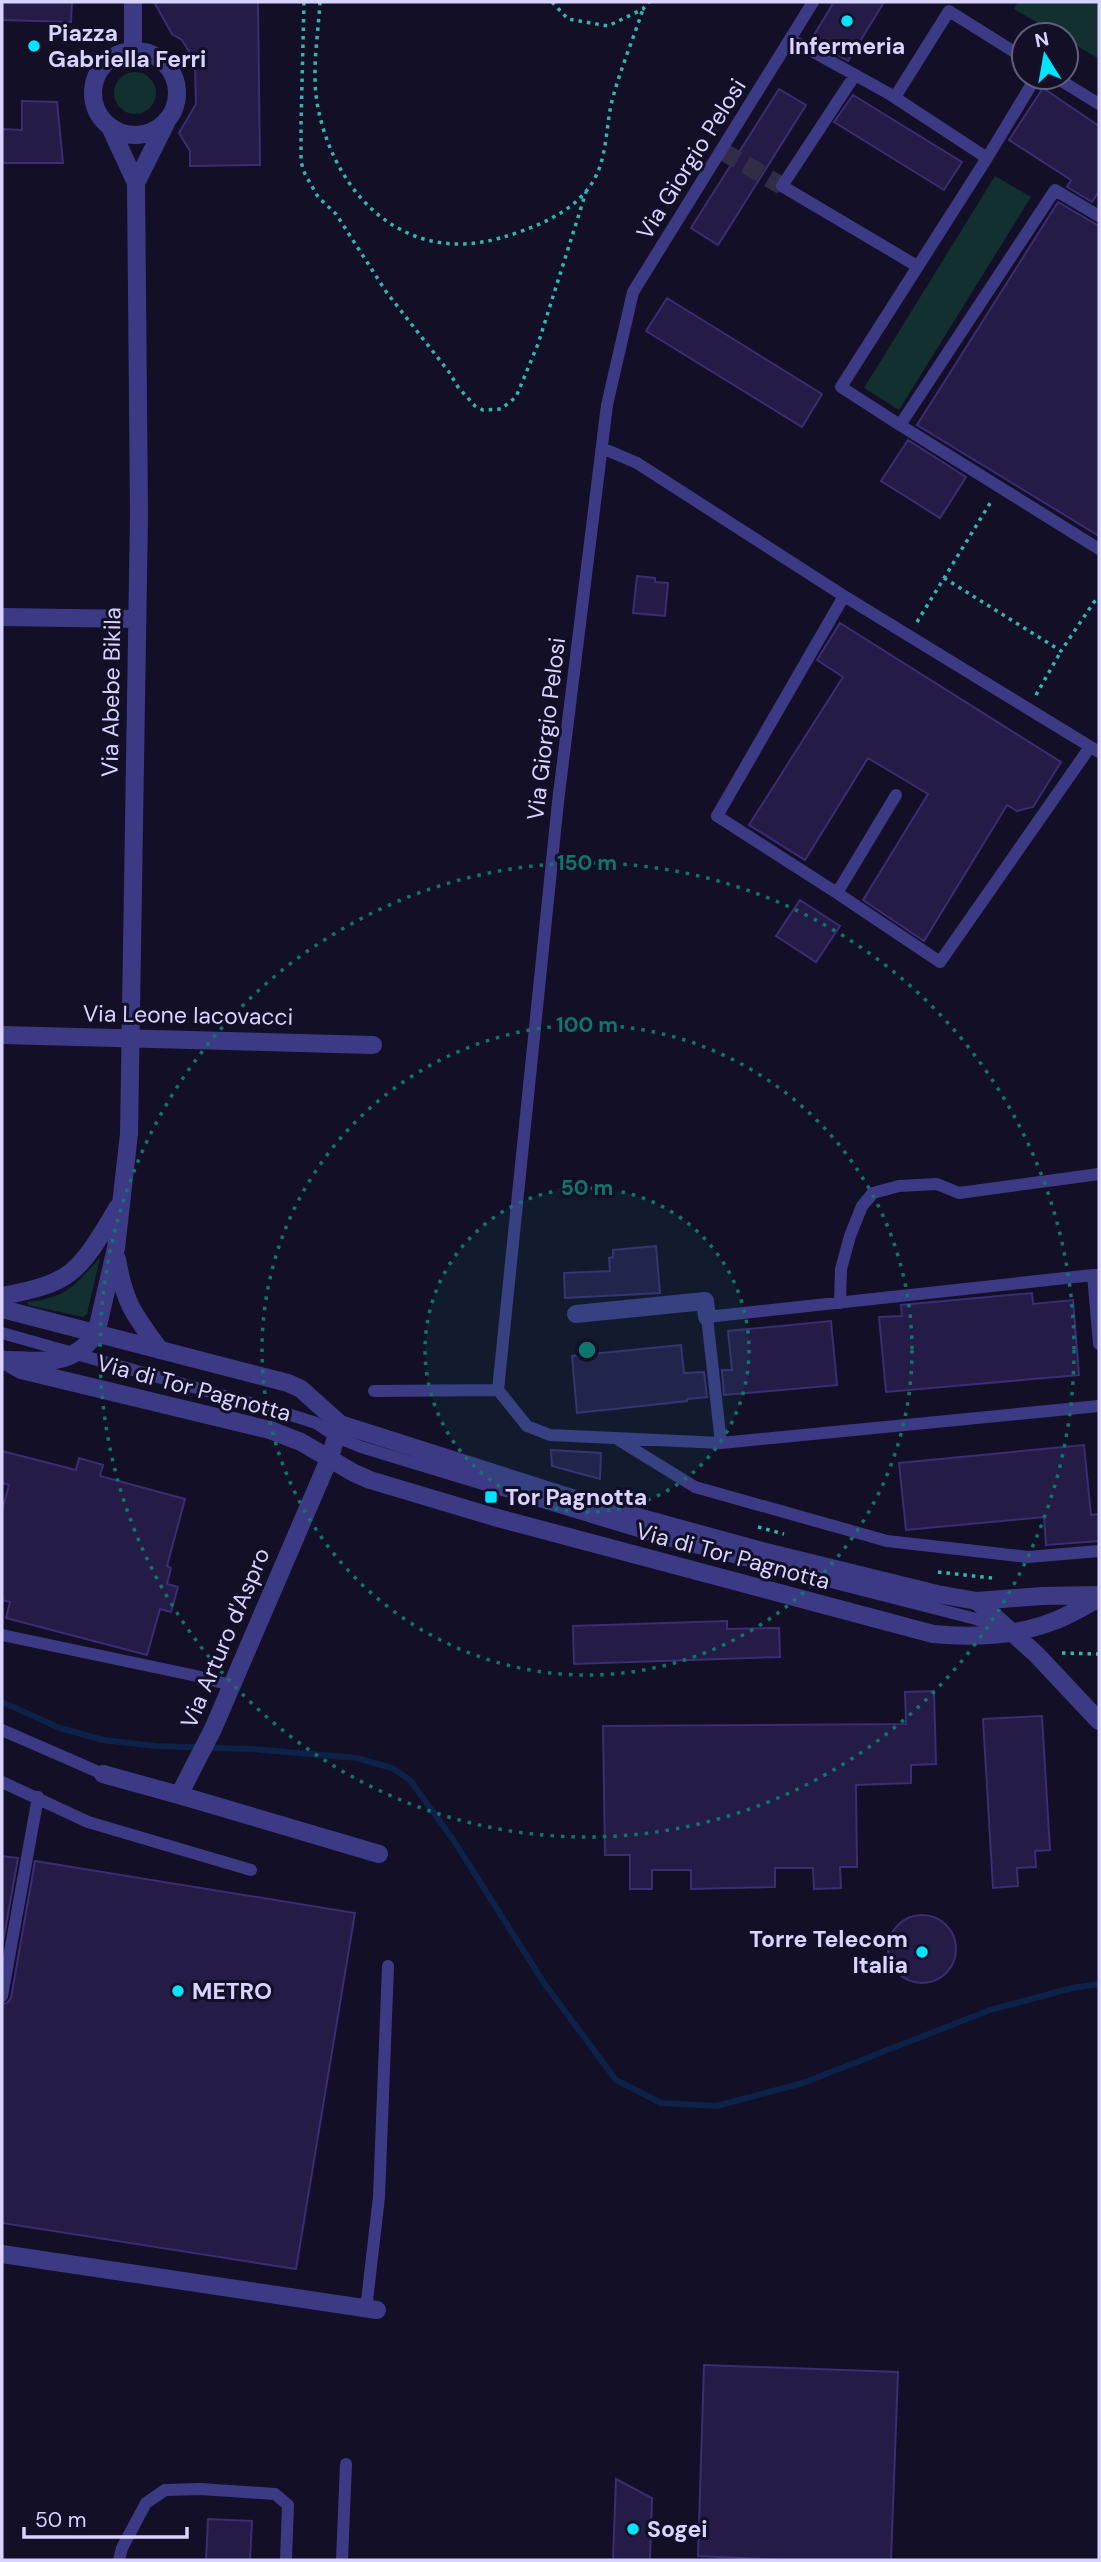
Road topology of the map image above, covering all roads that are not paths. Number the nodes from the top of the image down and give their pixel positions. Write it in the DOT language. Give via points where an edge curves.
graph roads {
  1 [pos="133,2"];
  2 [pos="813,2"];
  3 [pos="790,39"];
  4 [pos="1010,49"];
  5 [pos="133,51"];
  6 [pos="855,75"];
  7 [pos="1028,91"];
  8 [pos="1078,91"];
  9 [pos="891,95"];
  10 [pos="1099,104"];
  11 [pos="167,120"];
  12 [pos="110,127"];
  13 [pos="987,158"];
  14 [pos="136,183"];
  15 [pos="1099,216"];
  16 [pos="917,266"];
  17 [pos="900,425"];
  18 [pos="602,448"];
  19 [pos="1099,550"];
  20 [pos="845,596"];
  21 [pos="2,617"];
  22 [pos="137,619"];
  23 [pos="1095,749"];
  24 [pos="896,795"];
  25 [pos="836,893"];
  26 [pos="2,1035"];
  27 [pos="131,1038"];
  28 [pos="373,1045"];
  29 [pos="1099,1174"];
  30 [pos="121,1201"];
  31 [pos="116,1248"];
  32 [pos="1096,1275"];
  33 [pos="2,1296"];
  34 [pos="839,1303"];
  35 [pos="2,1309"];
  36 [pos="576,1314"];
  37 [pos="707,1317"];
  38 [pos="2,1334"];
  39 [pos="96,1334"];
  40 [pos="1099,1344"];
  41 [pos="160,1350"];
  42 [pos="78,1353"];
  43 [pos="5,1359"];
  44 [pos="498,1390"];
  45 [pos="373,1391"];
  46 [pos="1099,1406"];
  47 [pos="339,1431"];
  48 [pos="617,1439"];
  49 [pos="721,1443"];
  50 [pos="330,1457"];
  51 [pos="1099,1551"];
  52 [pos="1099,1597"];
  53 [pos="978,1601"];
  54 [pos="942,1611"];
  55 [pos="1012,1632"];
  56 [pos="2,1635"];
  57 [pos="231,1685"];
  58 [pos="1099,1721"];
  59 [pos="2,1730"];
  60 [pos="103,1774"];
  61 [pos="2,1782"];
  62 [pos="179,1795"];
  63 [pos="37,1797"];
  64 [pos="379,1854"];
  65 [pos="251,1870"];
  66 [pos="388,1966"];
  67 [pos="2,1996"];
  68 [pos="2,2254"];
  69 [pos="371,2309"];
  70 [pos="346,2464"];
  71 [pos="119,2560"];
  72 [pos="286,2560"];
  73 [pos="342,2560"];
  1 -- 5 [label="street"];
  2 -- 3 [label="lane, Via Giorgio Pelosi"];
  3 -- 6 [label="lane"];
  3 -- 18 [label="lane, Via Giorgio Pelosi" via="633,292"];
  4 -- 9 [label="lane" via="949,11 895,97"];
  5 -- 11 [label="street" via="152,54 173,73 177,99"];
  5 -- 12 [label="street" via="114,56 95,78 94,105"];
  6 -- 9 [label="lane"];
  6 -- 16 [label="lane" via="782,186"];
  7 -- 13 [label="lane"];
  8 -- 10 [label="lane"];
  9 -- 13 [label="lane"];
  11 -- 12 [label="street" via="153,131 135,135"];
  11 -- 14 [label="street, Via Abebe Bikila"];
  12 -- 14 [label="street, Via Abebe Bikila"];
  13 -- 16 [label="lane"];
  14 -- 22 [label="street, Via Abebe Bikila"];
  15 -- 17 [label="lane" via="1055,190"];
  16 -- 17 [label="lane" via="841,387"];
  17 -- 19 [label="lane"];
  18 -- 20 [label="lane" via="637,463"];
  18 -- 44 [label="lane, Via Giorgio Pelosi" via="558,802"];
  20 -- 23 [label="lane"];
  20 -- 25 [label="lane" via="717,816"];
  21 -- 22 [label="street"];
  22 -- 27 [label="street, Via Abebe Bikila"];
  23 -- 25 [label="lane" via="940,962"];
  24 -- 25 [label="lane"];
  26 -- 27 [label="street, Via Leone Iacovacci"];
  27 -- 28 [label="street, Via Leone Iacovacci"];
  27 -- 30 [label="street, Via Abebe Bikila" via="129,1134"];
  29 -- 34 [label="lane" via="959,1193 937,1184 873,1193 862,1206 850,1236 841,1269"];
  30 -- 31 [label="street, Via Abebe Bikila"];
  30 -- 33 [label="street, Via Abebe Bikila" via="91,1252 68,1277 36,1290"];
  31 -- 39 [label="street, Via Abebe Bikila"];
  31 -- 41 [label="street, Via Abebe Bikila" via="128,1303"];
  32 -- 34 [label="lane"];
  32 -- 40 [label="lane"];
  34 -- 37 [label="lane"];
  35 -- 39 [label="street, Via di Tor Pagnotta"];
  36 -- 37 [label="street" via="705,1301"];
  37 -- 49 [label="lane"];
  38 -- 42 [label="lane, Via di Tor Pagnotta"];
  39 -- 41 [label="street, Via di Tor Pagnotta"];
  39 -- 42 [label="street, Via di Tor Pagnotta"];
  41 -- 47 [label="street, Via di Tor Pagnotta" via="288,1383 301,1389"];
  42 -- 43 [label="street, Via di Tor Pagnotta" via="43,1362"];
  42 -- 47 [label="lane, Via di Tor Pagnotta"];
  43 -- 50 [label="street, Via di Tor Pagnotta" via="21,1370 270,1430"];
  44 -- 45 [label="lane"];
  44 -- 48 [label="lane" via="527,1426 550,1436"];
  46 -- 49 [label="lane"];
  47 -- 50 [label="street, Via Arturo d'Aspro"];
  47 -- 53 [label="street, Via di Tor Pagnotta" via="660,1524 867,1578"];
  47 -- 54 [label="lane, Via di Tor Pagnotta" via="361,1447 593,1519"];
  48 -- 49 [label="lane"];
  48 -- 51 [label="lane" via="695,1487 887,1541 1028,1557"];
  50 -- 55 [label="street, Via di Tor Pagnotta" via="370,1479 494,1517 933,1634 984,1637"];
  50 -- 57 [label="street, Via Arturo d'Aspro"];
  52 -- 53 [label="street, Via di Tor Pagnotta" via="1042,1595"];
  52 -- 55 [label="street, Via di Tor Pagnotta" via="1054,1622"];
  53 -- 54 [label="lane, Via di Tor Pagnotta"];
  53 -- 55 [label="street"];
  54 -- 55 [label="lane, Via di Tor Pagnotta"];
  55 -- 58 [label="street"];
  56 -- 57 [label="lane"];
  57 -- 62 [label="street, Via Arturo d'Aspro"];
  59 -- 60 [label="lane"];
  60 -- 62 [label="street"];
  61 -- 63 [label="lane"];
  62 -- 64 [label="street"];
  63 -- 65 [label="lane" via="88,1822"];
  63 -- 67 [label="lane"];
  66 -- 69 [label="lane"];
  68 -- 69 [label="street"];
  70 -- 73 [label="lane"];
  71 -- 72 [label="lane" via="146,2503 165,2490 201,2489 275,2494 288,2505"];
}
